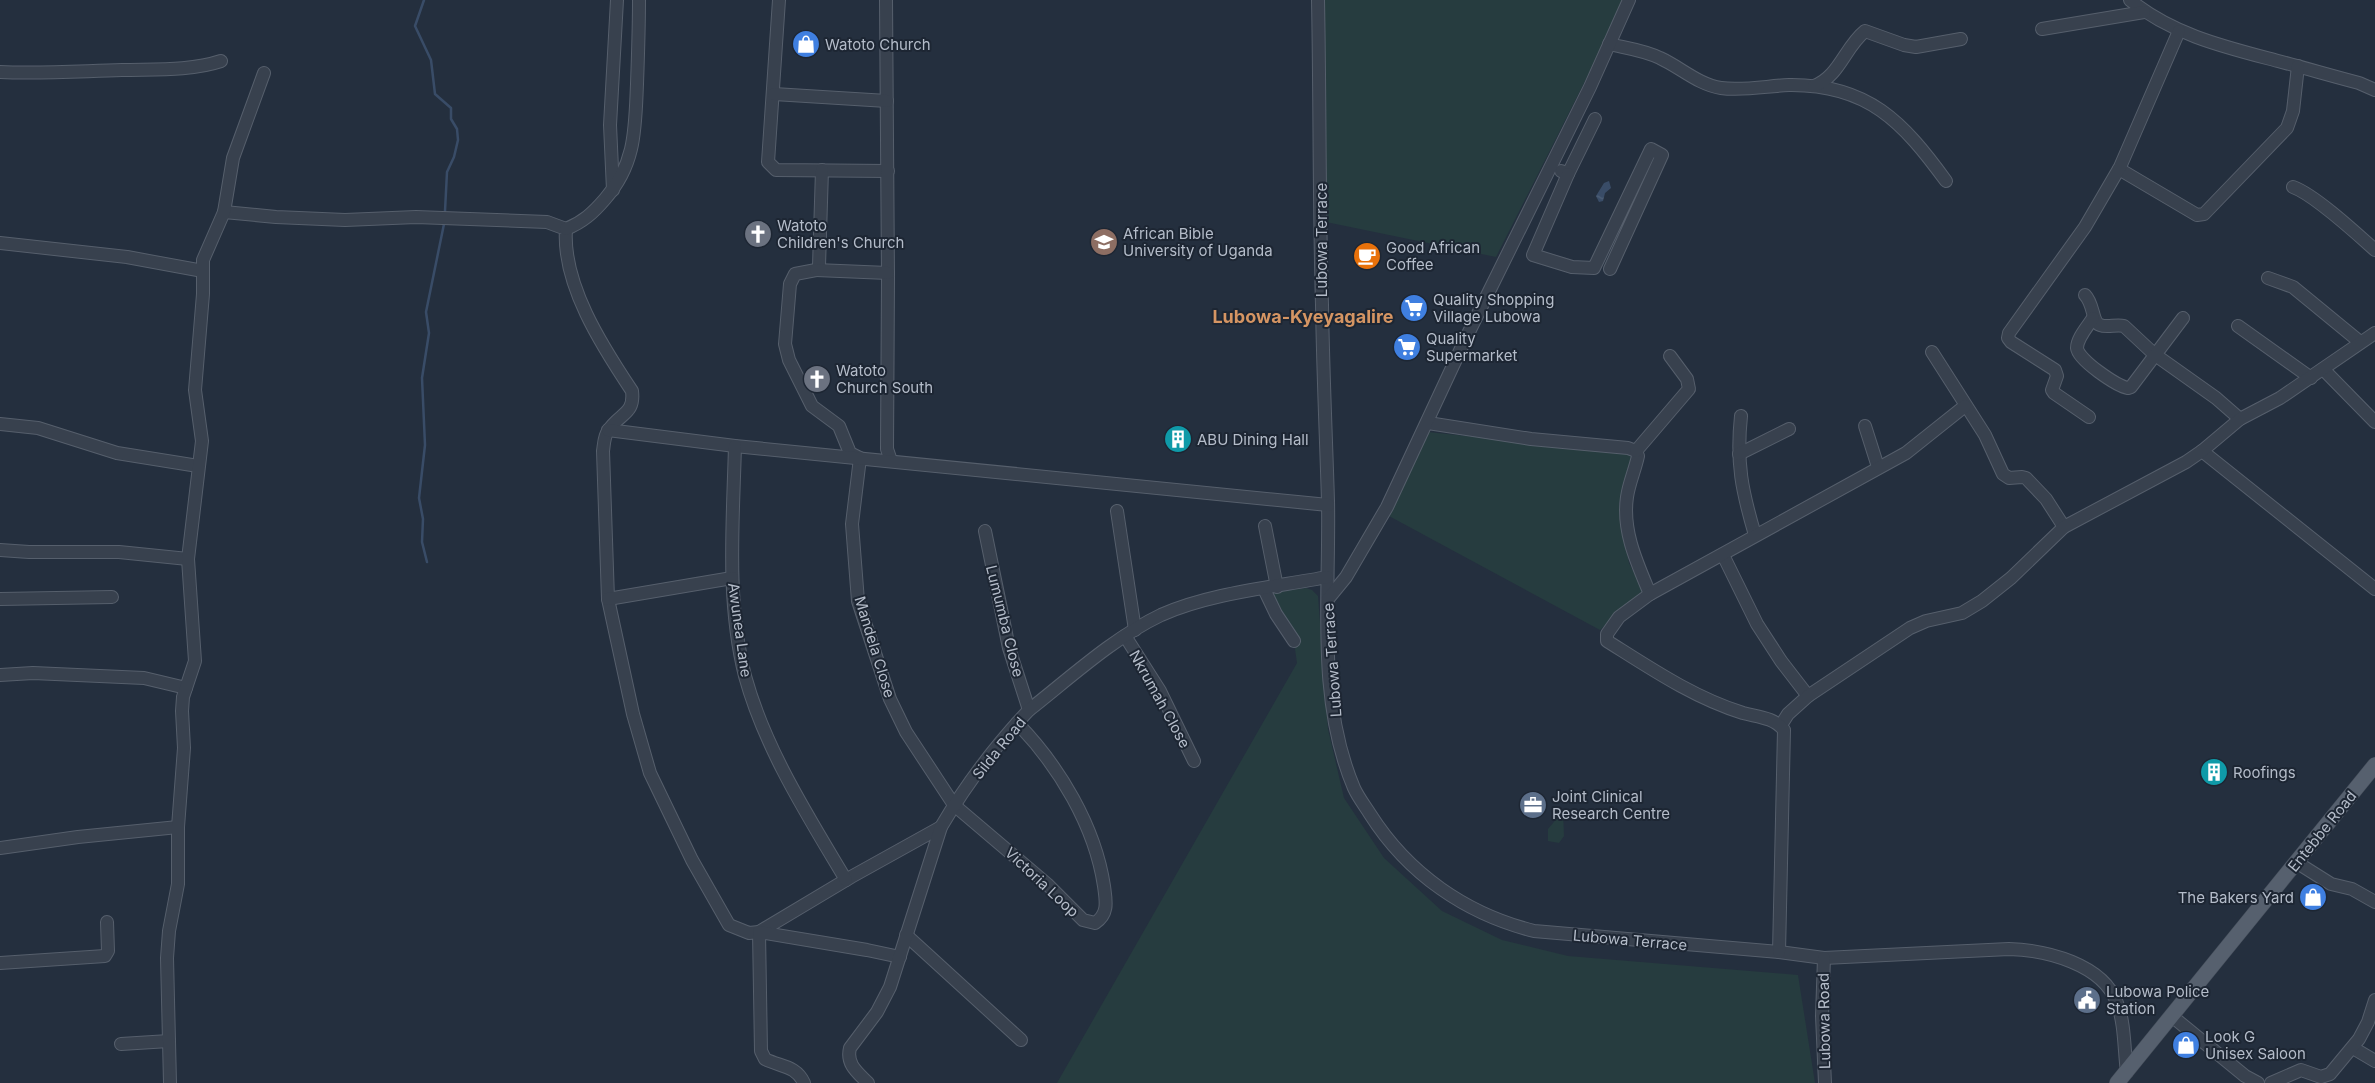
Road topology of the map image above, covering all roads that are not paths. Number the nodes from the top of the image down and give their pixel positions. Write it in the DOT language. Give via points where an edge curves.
graph roads {
  1 [pos="617,0"];
  2 [pos="639,0"];
  3 [pos="779,0"];
  4 [pos="886,0"];
  5 [pos="1318,0"];
  6 [pos="1629,0"];
  7 [pos="2130,0"];
  8 [pos="2144,12"];
  9 [pos="2042,29"];
  10 [pos="2179,31"];
  11 [pos="1961,39"];
  12 [pos="1609,44"];
  13 [pos="221,61"];
  14 [pos="2298,66"];
  15 [pos="0,72"];
  16 [pos="264,73"];
  17 [pos="1814,86"];
  18 [pos="2375,90"];
  19 [pos="774,94"];
  20 [pos="887,101"];
  21 [pos="1595,119"];
  22 [pos="1552,166"];
  23 [pos="2119,169"];
  24 [pos="822,170"];
  25 [pos="888,171"];
  26 [pos="1568,174"];
  27 [pos="1946,181"];
  28 [pos="2292,187"];
  29 [pos="613,190"];
  30 [pos="224,212"];
  31 [pos="566,229"];
  32 [pos="0,243"];
  33 [pos="2375,250"];
  34 [pos="1610,269"];
  35 [pos="816,270"];
  36 [pos="203,271"];
  37 [pos="888,273"];
  38 [pos="2268,278"];
  39 [pos="2085,294"];
  40 [pos="2093,318"];
  41 [pos="2183,318"];
  42 [pos="2238,326"];
  43 [pos="2375,333"];
  44 [pos="2360,342"];
  45 [pos="1932,352"];
  46 [pos="2154,354"];
  47 [pos="1670,356"];
  48 [pos="2323,369"];
  49 [pos="2311,378"];
  50 [pos="1965,406"];
  51 [pos="1741,416"];
  52 [pos="2089,417"];
  53 [pos="2240,419"];
  54 [pos="2375,422"];
  55 [pos="1428,423"];
  56 [pos="0,424"];
  57 [pos="1865,426"];
  58 [pos="1789,429"];
  59 [pos="608,430"];
  60 [pos="736,446"];
  61 [pos="1636,451"];
  62 [pos="2202,451"];
  63 [pos="1739,454"];
  64 [pos="860,458"];
  65 [pos="891,461"];
  66 [pos="198,466"];
  67 [pos="1878,467"];
  68 [pos="1328,505"];
  69 [pos="1117,511"];
  70 [pos="1265,526"];
  71 [pos="2064,526"];
  72 [pos="985,531"];
  73 [pos="1755,535"];
  74 [pos="0,550"];
  75 [pos="1723,555"];
  76 [pos="188,559"];
  77 [pos="1328,577"];
  78 [pos="732,578"];
  79 [pos="1277,587"];
  80 [pos="1264,589"];
  81 [pos="2375,589"];
  82 [pos="1650,594"];
  83 [pos="112,597"];
  84 [pos="0,598"];
  85 [pos="608,599"];
  86 [pos="1328,599"];
  87 [pos="1130,633"];
  88 [pos="1294,641"];
  89 [pos="0,676"];
  90 [pos="186,688"];
  91 [pos="1808,696"];
  92 [pos="1029,710"];
  93 [pos="1017,723"];
  94 [pos="1780,725"];
  95 [pos="1194,761"];
  96 [pos="2375,765"];
  97 [pos="954,805"];
  98 [pos="178,827"];
  99 [pos="941,828"];
  100 [pos="0,848"];
  101 [pos="2296,862"];
  102 [pos="846,880"];
  103 [pos="2375,902"];
  104 [pos="107,922"];
  105 [pos="759,932"];
  106 [pos="906,934"];
  107 [pos="1779,952"];
  108 [pos="900,958"];
  109 [pos="1824,958"];
  110 [pos="0,963"];
  111 [pos="2375,1000"];
  112 [pos="2173,1017"];
  113 [pos="1021,1040"];
  114 [pos="169,1041"];
  115 [pos="121,1044"];
  116 [pos="2353,1048"];
  117 [pos="2375,1061"];
  118 [pos="2122,1077"];
  119 [pos="170,1083"];
  120 [pos="804,1083"];
  121 [pos="868,1083"];
  122 [pos="1825,1083"];
  123 [pos="2258,1083"];
  124 [pos="2271,1083"];
  1 -- 29 [label="street" via="610,125"];
  2 -- 29 [label="street" via="634,139 627,166"];
  3 -- 19 [label="street"];
  4 -- 20 [label="street"];
  5 -- 68 [label="street, Lubowa Terrace"];
  6 -- 12 [label="street"];
  7 -- 8 [label="street"];
  8 -- 9 [label="street"];
  8 -- 10 [label="street"];
  10 -- 14 [label="street" via="2215,45"];
  10 -- 23 [label="street"];
  11 -- 17 [label="street" via="1916,47 1865,31 1823,83"];
  12 -- 17 [label="street" via="1653,54 1697,79 1721,88"];
  12 -- 22 [label="street"];
  13 -- 15 [label="street" via="146,69"];
  14 -- 18 [label="street"];
  14 -- 23 [label="street" via="2293,111 2287,128 2204,214 2197,215"];
  16 -- 30 [label="street" via="233,158"];
  17 -- 27 [label="street" via="1856,97 1880,108 1911,136"];
  19 -- 20 [label="street"];
  19 -- 24 [label="street" via="768,162 771,167 776,170"];
  20 -- 25 [label="street"];
  21 -- 26 [label="street"];
  22 -- 26 [label="street"];
  22 -- 55 [label="street"];
  23 -- 52 [label="street" via="2085,227 2008,338 2055,370 2054,393"];
  24 -- 25 [label="street"];
  24 -- 35 [label="street" via="819,266"];
  25 -- 37 [label="street"];
  26 -- 34 [label="street" via="1533,255 1572,268 1594,268 1651,149 1662,155"];
  28 -- 33 [label="street" via="2306,194"];
  29 -- 31 [label="street" via="586,219"];
  30 -- 31 [label="street" via="345,220 416,217 547,222"];
  30 -- 36 [label="street" via="202,260"];
  31 -- 59 [label="street" via="566,254 578,292 593,327 632,391 631,408"];
  32 -- 36 [label="street" via="127,257"];
  35 -- 37 [label="street"];
  35 -- 64 [label="street" via="795,274 790,284 785,344 789,360 812,406 839,426 850,453"];
  36 -- 66 [label="street" via="195,390 202,441"];
  37 -- 65 [label="street" via="887,449"];
  38 -- 44 [label="street" via="2293,287"];
  39 -- 40 [label="street" via="2093,306"];
  40 -- 46 [label="street" via="2101,326 2124,326"];
  40 -- 46 [label="street" via="2080,339 2080,357 2125,388 2131,387"];
  41 -- 46 [label="street"];
  42 -- 49 [label="street"];
  43 -- 44 [label="street"];
  44 -- 48 [label="street"];
  45 -- 50 [label="street"];
  46 -- 53 [label="street"];
  47 -- 61 [label="street" via="1687,379 1689,389"];
  48 -- 49 [label="street"];
  48 -- 54 [label="street"];
  49 -- 53 [label="street"];
  50 -- 67 [label="street" via="1906,453"];
  50 -- 71 [label="street" via="1985,435 2003,474 2009,478 2026,478 2046,499"];
  51 -- 63 [label="street"];
  53 -- 62 [label="street"];
  55 -- 61 [label="street"];
  55 -- 86 [label="street" via="1387,507 1350,571"];
  56 -- 66 [label="street" via="38,428 117,453"];
  57 -- 67 [label="street"];
  58 -- 63 [label="street"];
  59 -- 60 [label="street"];
  59 -- 85 [label="street" via="603,463"];
  60 -- 64 [label="street"];
  60 -- 78 [label="street, Awunea Lane"];
  61 -- 82 [label="street" via="1638,456 1627,496 1625,518"];
  62 -- 71 [label="street"];
  62 -- 81 [label="street"];
  63 -- 73 [label="street" via="1741,488"];
  64 -- 65 [label="street"];
  64 -- 97 [label="street, Mandela Close" via="852,524 858,600 890,699 906,732"];
  65 -- 68 [label="street"];
  66 -- 76 [label="street"];
  67 -- 73 [label="street"];
  68 -- 77 [label="street, Lubowa Terrace"];
  69 -- 87 [label="street"];
  70 -- 79 [label="street"];
  71 -- 91 [label="street" via="2011,578 1982,601 1962,612 1917,624"];
  72 -- 92 [label="street, Lumumba Close" via="1009,648"];
  73 -- 75 [label="street"];
  74 -- 76 [label="street" via="119,552"];
  75 -- 82 [label="street"];
  75 -- 91 [label="street" via="1757,624"];
  76 -- 90 [label="street" via="195,661"];
  77 -- 79 [label="street, Silda Road"];
  77 -- 86 [label="street, Lubowa Terrace"];
  78 -- 85 [label="street"];
  78 -- 102 [label="street, Awunea Lane" via="740,649 762,727 801,804"];
  79 -- 80 [label="street, Silda Road"];
  80 -- 87 [label="street, Silda Road" via="1199,602 1162,615"];
  80 -- 88 [label="street"];
  82 -- 94 [label="street" via="1619,618 1608,631 1608,641 1659,674 1704,697"];
  83 -- 84 [label="street"];
  85 -- 105 [label="street" via="630,705 650,773 692,860 729,925 748,933"];
  86 -- 107 [label="street, Lubowa Terrace" via="1332,700 1339,746 1355,789 1382,833 1405,860 1435,884 1459,902 1499,921 1534,931"];
  87 -- 92 [label="street, Silda Road"];
  87 -- 95 [label="street, Nkrumah Close"];
  89 -- 90 [label="street" via="33,673 144,678"];
  90 -- 98 [label="street" via="182,711 184,748"];
  91 -- 94 [label="street"];
  92 -- 93 [label="street, Silda Road"];
  93 -- 97 [label="street, Silda Road"];
  93 -- 97 [label="street, Victoria Loop" via="1044,753 1088,829 1102,873 1106,902 1101,919 1095,923 1083,920 1047,884"];
  94 -- 107 [label="street" via="1785,736"];
  96 -- 101 [label="main road, Entebbe Road"];
  97 -- 99 [label="street, Silda Road"];
  98 -- 100 [label="street"];
  98 -- 114 [label="street" via="178,884 168,931"];
  99 -- 102 [label="street"];
  99 -- 106 [label="street, Silda Road"];
  101 -- 103 [label="street" via="2331,884 2352,889"];
  101 -- 112 [label="main road, Entebbe Road"];
  102 -- 105 [label="street"];
  104 -- 110 [label="street" via="108,950 105,956"];
  105 -- 108 [label="street"];
  105 -- 120 [label="street" via="761,1051 765,1059 800,1074"];
  106 -- 108 [label="street, Silda Road"];
  106 -- 113 [label="street"];
  107 -- 109 [label="street, Lubowa Terrace"];
  108 -- 121 [label="street, Silda Road" via="877,1012 848,1054 852,1067"];
  109 -- 118 [label="street, Lubowa Terrace" via="2009,949 2032,950 2070,961 2095,976 2114,996 2120,1010"];
  109 -- 122 [label="street, Lubowa Road"];
  111 -- 116 [label="street" via="2368,1022"];
  112 -- 118 [label="main road, Entebbe Road"];
  112 -- 123 [label="street"];
  114 -- 115 [label="street"];
  114 -- 119 [label="street"];
  116 -- 117 [label="street"];
  116 -- 124 [label="street" via="2328,1076 2301,1070"];
}
